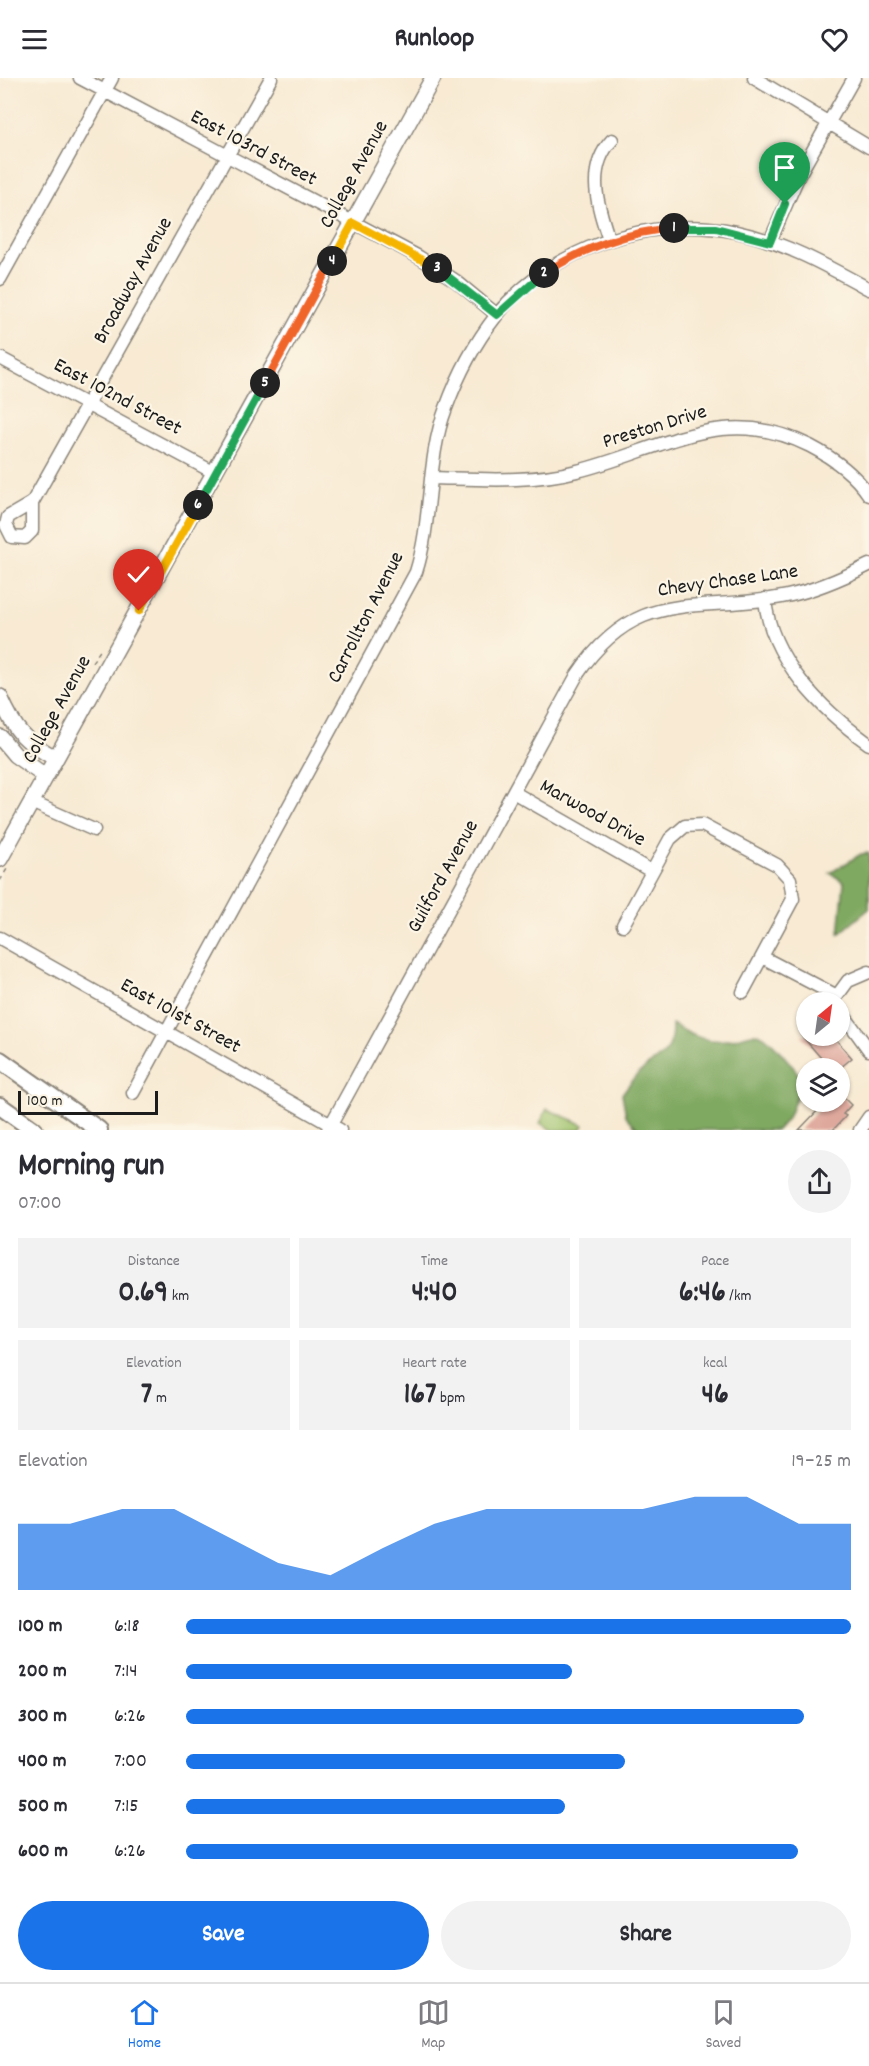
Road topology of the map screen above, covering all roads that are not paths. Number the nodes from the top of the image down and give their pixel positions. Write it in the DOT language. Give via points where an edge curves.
graph roads {
  1 [pos="80,78"];
  2 [pos="112,78"];
  3 [pos="271,78"];
  4 [pos="433,78"];
  5 [pos="754,78"];
  6 [pos="854,78"];
  7 [pos="105,91"];
  8 [pos="830,123"];
  9 [pos="612,140"];
  10 [pos="869,147"];
  11 [pos="227,157"];
  12 [pos="353,223"];
  13 [pos="609,240"];
  14 [pos="770,242"];
  15 [pos="0,279"];
  16 [pos="869,290"];
  17 [pos="497,315"];
  18 [pos="0,358"];
  19 [pos="88,404"];
  20 [pos="215,472"];
  21 [pos="431,478"];
  22 [pos="869,495"];
  23 [pos="32,503"];
  24 [pos="869,565"];
  25 [pos="765,599"];
  26 [pos="599,647"];
  27 [pos="0,697"];
  28 [pos="0,737"];
  29 [pos="869,744"];
  30 [pos="55,758"];
  31 [pos="45,776"];
  32 [pos="513,792"];
  33 [pos="32,801"];
  34 [pos="94,830"];
  35 [pos="0,859"];
  36 [pos="651,871"];
  37 [pos="623,925"];
  38 [pos="0,938"];
  39 [pos="762,957"];
  40 [pos="869,972"];
  41 [pos="743,992"];
  42 [pos="825,992"];
  43 [pos="842,992"];
  44 [pos="850,1024"];
  45 [pos="166,1032"];
  46 [pos="869,1050"];
  47 [pos="0,1060"];
  48 [pos="133,1093"];
  49 [pos="0,1106"];
  50 [pos="869,1117"];
  51 [pos="333,1128"];
  52 [pos="34,1130"];
  53 [pos="99,1130"];
  54 [pos="860,1130"];
  1 -- 7 [label="street, East 103rd Street"];
  2 -- 7 [label="street"];
  3 -- 11 [label="street, Broadway Avenue"];
  4 -- 12 [label="main road, College Avenue"];
  5 -- 8 [label="street"];
  6 -- 8 [label="street"];
  7 -- 11 [label="street, East 103rd Street"];
  7 -- 15 [label="street"];
  8 -- 10 [label="street"];
  8 -- 14 [label="street" via="794,185"];
  9 -- 13 [label="street" via="597,168 596,184"];
  11 -- 12 [label="street, East 103rd Street"];
  11 -- 19 [label="street, Broadway Avenue"];
  12 -- 17 [label="street, East 103rd Street" via="440,271"];
  12 -- 20 [label="main road, College Avenue"];
  13 -- 14 [label="street, Carrollton Avenue" via="684,227 716,228"];
  13 -- 17 [label="street, Carrollton Avenue" via="539,276"];
  14 -- 16 [label="street, Carrollton Avenue" via="824,264"];
  17 -- 21 [label="street, Carrollton Avenue" via="473,349 448,402"];
  18 -- 19 [label="street, East 102nd Street"];
  19 -- 20 [label="street, East 102nd Street"];
  19 -- 23 [label="street, Broadway Avenue"];
  20 -- 30 [label="main road, College Avenue"];
  21 -- 22 [label="street, Preston Drive" via="524,478 576,472 694,432 735,426 781,434 818,450 847,470"];
  21 -- 45 [label="street, Carrollton Avenue" via="423,550 407,591"];
  24 -- 25 [label="street, Chevy Chase Lane" via="814,588"];
  25 -- 26 [label="street, Chevy Chase Lane" via="662,609 627,626"];
  25 -- 29 [label="street" via="770,630 787,662 812,692"];
  26 -- 32 [label="street, Guilford Avenue" via="577,675"];
  27 -- 30 [label="main road" via="19,734"];
  28 -- 31 [label="main road" via="15,755"];
  30 -- 31 [label="main road, College Avenue"];
  31 -- 33 [label="main road, College Avenue"];
  32 -- 36 [label="street, Marwood Drive"];
  32 -- 51 [label="street, Guilford Avenue"];
  33 -- 34 [label="street"];
  33 -- 35 [label="main road, College Avenue"];
  36 -- 37 [label="street"];
  36 -- 39 [label="street" via="674,833 689,825 702,825 777,865 792,885 790,907"];
  38 -- 45 [label="street, East 101st Street"];
  39 -- 41 [label="street"];
  39 -- 42 [label="street"];
  40 -- 43 [label="street" via="848,981"];
  44 -- 46 [label="street"];
  45 -- 48 [label="street, Carrollton Avenue"];
  45 -- 51 [label="street, East 101st Street"];
  47 -- 53 [label="highway"];
  49 -- 52 [label="highway"];
  50 -- 54 [label="street"];
}
